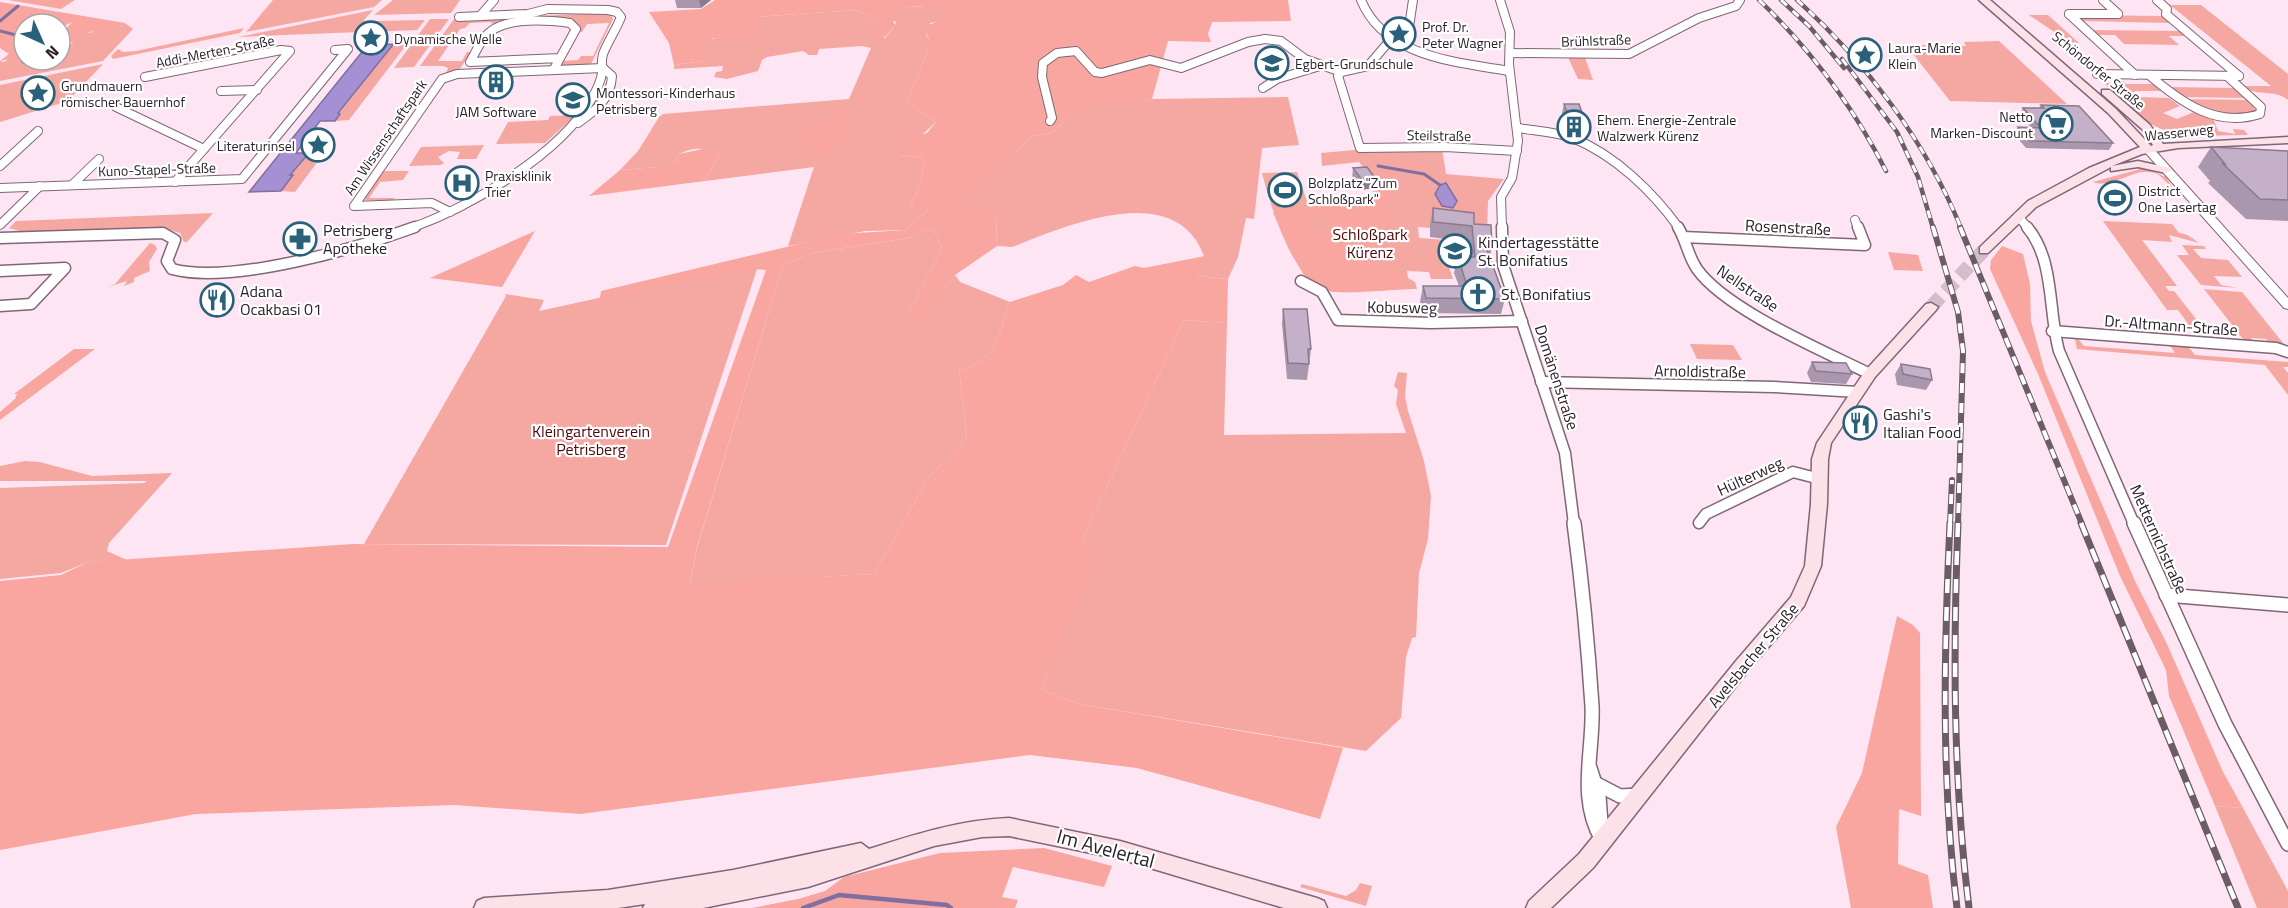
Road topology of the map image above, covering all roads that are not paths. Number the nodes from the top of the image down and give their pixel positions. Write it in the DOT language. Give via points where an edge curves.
graph roads {
  1 [pos="494,0"];
  2 [pos="547,0"];
  3 [pos="1361,0"];
  4 [pos="1413,0"];
  5 [pos="1740,0"];
  6 [pos="1984,0"];
  7 [pos="2103,0"];
  8 [pos="2157,0"];
  9 [pos="1499,1"];
  10 [pos="548,9"];
  11 [pos="536,13"];
  12 [pos="480,16"];
  13 [pos="459,17"];
  14 [pos="530,23"];
  15 [pos="2012,23"];
  16 [pos="1394,41"];
  17 [pos="335,50"];
  18 [pos="1510,53"];
  19 [pos="560,58"];
  20 [pos="2054,60"];
  21 [pos="2069,61"];
  22 [pos="470,62"];
  23 [pos="1320,66"];
  24 [pos="603,68"];
  25 [pos="554,69"];
  26 [pos="1509,71"];
  27 [pos="1341,72"];
  28 [pos="463,74"];
  29 [pos="2097,74"];
  30 [pos="2134,75"];
  31 [pos="2149,75"];
  32 [pos="2227,76"];
  33 [pos="145,77"];
  34 [pos="1263,88"];
  35 [pos="257,90"];
  36 [pos="221,92"];
  37 [pos="116,107"];
  38 [pos="2236,119"];
  39 [pos="1050,121"];
  40 [pos="2244,125"];
  41 [pos="571,127"];
  42 [pos="2146,127"];
  43 [pos="1518,128"];
  44 [pos="38,131"];
  45 [pos="2288,140"];
  46 [pos="2209,144"];
  47 [pos="2160,147"];
  48 [pos="204,149"];
  49 [pos="2148,149"];
  50 [pos="1517,151"];
  51 [pos="99,159"];
  52 [pos="0,166"];
  53 [pos="2166,170"];
  54 [pos="2072,181"];
  55 [pos="176,182"];
  56 [pos="72,185"];
  57 [pos="40,186"];
  58 [pos="0,188"];
  59 [pos="450,212"];
  60 [pos="1855,220"];
  61 [pos="2015,221"];
  62 [pos="0,225"];
  63 [pos="1683,237"];
  64 [pos="0,238"];
  65 [pos="1984,250"];
  66 [pos="2246,257"];
  67 [pos="0,271"];
  68 [pos="1301,281"];
  69 [pos="2288,305"];
  70 [pos="0,306"];
  71 [pos="1931,307"];
  72 [pos="1522,321"];
  73 [pos="2052,331"];
  74 [pos="2288,352"];
  75 [pos="1870,374"];
  76 [pos="1541,382"];
  77 [pos="1858,392"];
  78 [pos="1820,478"];
  79 [pos="1699,523"];
  80 [pos="2166,595"];
  81 [pos="2288,605"];
  82 [pos="1590,767"];
  83 [pos="1596,783"];
  84 [pos="1642,794"];
  85 [pos="1602,840"];
  86 [pos="2288,844"];
  87 [pos="891,849"];
  88 [pos="652,903"];
  89 [pos="484,908"];
  90 [pos="1317,908"];
  91 [pos="1536,908"];
  1 -- 12 [label="street"];
  2 -- 10 [label="street"];
  3 -- 16 [label="street" via="1376,27"];
  4 -- 16 [label="street" via="1409,27"];
  5 -- 18 [label="street, Brühlstraße" via="1736,6 1699,18 1629,54"];
  6 -- 15 [label="main road, Schöndorfer Straße"];
  7 -- 30 [label="street" via="2118,14 2069,14"];
  8 -- 32 [label="street" via="2167,9 2166,14 2239,76"];
  9 -- 18 [label="street, Domänenstraße" via="1509,23"];
  10 -- 11 [label="street"];
  10 -- 24 [label="street" via="605,9 619,13 620,19 601,59"];
  11 -- 12 [label="street"];
  11 -- 14 [label="street"];
  12 -- 13 [label="street"];
  14 -- 19 [label="street" via="565,22 575,26"];
  14 -- 22 [label="street" via="492,30"];
  15 -- 20 [label="main road, Schöndorfer Straße"];
  15 -- 21 [label="main road, Schöndorfer Straße"];
  16 -- 26 [label="street"];
  16 -- 27 [label="street" via="1368,66"];
  17 -- 55 [label="street, Kuno-Stapel-Straße" via="348,49 242,179"];
  18 -- 26 [label="street, Domänenstraße"];
  19 -- 22 [label="street"];
  19 -- 25 [label="street"];
  20 -- 21 [label="main road"];
  20 -- 49 [label="main road, Schöndorfer Straße"];
  21 -- 42 [label="main road, Schöndorfer Straße"];
  22 -- 28 [label="street"];
  23 -- 27 [label="street"];
  23 -- 34 [label="street" via="1277,79"];
  23 -- 39 [label="street" via="1285,43 1268,39 1248,42 1181,68 1148,60 1106,74 1095,72 1076,51 1062,51 1043,63"];
  24 -- 25 [label="street, Am Wissenschaftspark"];
  24 -- 41 [label="street" via="585,110"];
  24 -- 41 [label="street" via="613,78 600,108"];
  25 -- 28 [label="street, Am Wissenschaftspark"];
  26 -- 43 [label="street, Domänenstraße"];
  27 -- 50 [label="street, Steilstraße" via="1338,81 1360,147"];
  28 -- 59 [label="street, Am Wissenschaftspark" via="442,79 354,206 432,203"];
  29 -- 30 [label="street"];
  30 -- 31 [label="street"];
  31 -- 32 [label="street"];
  31 -- 38 [label="street" via="2192,109"];
  32 -- 38 [label="street" via="2261,107 2260,114"];
  33 -- 35 [label="street, Addi-Merten-Straße" via="290,51"];
  35 -- 36 [label="street"];
  35 -- 48 [label="street"];
  37 -- 48 [label="street"];
  38 -- 40 [label="street"];
  41 -- 59 [label="street" via="513,175"];
  42 -- 46 [label="main road"];
  42 -- 47 [label="main road, Schöndorfer Straße"];
  43 -- 50 [label="street, Domänenstraße"];
  43 -- 63 [label="street, Nellstraße" via="1572,138 1598,151 1665,210"];
  44 -- 52 [label="street"];
  45 -- 46 [label="main road, Wasserweg"];
  46 -- 47 [label="main road, Wasserweg"];
  47 -- 49 [label="main road, Wasserweg"];
  47 -- 66 [label="street"];
  48 -- 55 [label="street"];
  49 -- 53 [label="street"];
  49 -- 54 [label="main road, Wasserweg"];
  50 -- 72 [label="street, Domänenstraße" via="1512,178 1501,197 1503,265"];
  51 -- 56 [label="street, Kuno-Stapel-Straße"];
  53 -- 54 [label="main road" via="2134,164"];
  53 -- 66 [label="street"];
  54 -- 61 [label="main road, Wasserweg" via="2032,204"];
  55 -- 56 [label="street, Kuno-Stapel-Straße"];
  56 -- 57 [label="street, Kuno-Stapel-Straße"];
  57 -- 58 [label="street, Kuno-Stapel-Straße"];
  57 -- 62 [label="street"];
  59 -- 64 [label="street" via="398,234 337,252 216,271 172,269 167,261 174,238 163,233"];
  60 -- 63 [label="street, Rosenstraße" via="1865,245"];
  61 -- 65 [label="main road"];
  61 -- 73 [label="street, Metternichstraße" via="2035,237 2046,260"];
  63 -- 75 [label="street, Nellstraße" via="1697,270 1711,282 1785,331"];
  66 -- 69 [label="street"];
  67 -- 70 [label="street" via="65,268 31,304"];
  68 -- 72 [label="street, Kobusweg" via="1322,292 1338,320"];
  71 -- 75 [label="main road, Avelsbacher Straße"];
  72 -- 76 [label="street, Domänenstraße"];
  73 -- 74 [label="street, Dr.-Altmann-Straße"];
  73 -- 80 [label="street, Metternichstraße"];
  75 -- 77 [label="main road, Avelsbacher Straße"];
  76 -- 77 [label="street, Arnoldistraße"];
  76 -- 82 [label="street, Domänenstraße" via="1565,453 1572,504 1592,708"];
  77 -- 78 [label="main road, Avelsbacher Straße" via="1824,443"];
  78 -- 79 [label="street, Hülterweg" via="1793,472 1706,514"];
  78 -- 84 [label="main road, Avelsbacher Straße" via="1813,566 1804,591"];
  80 -- 81 [label="street"];
  80 -- 86 [label="street, Metternichstraße" via="2252,781"];
  82 -- 83 [label="street, Domänenstraße"];
  82 -- 85 [label="street, Domänenstraße" via="1586,782 1588,804 1592,823"];
  83 -- 84 [label="street" via="1620,796"];
  83 -- 85 [label="street, Domänenstraße"];
  84 -- 85 [label="main road, Avelsbacher Straße"];
  85 -- 91 [label="main road, Avelsbacher Straße" via="1569,879"];
  87 -- 88 [label="main road, Im Avelertal" via="855,853"];
  87 -- 88 [label="main road, Im Avelertal" via="808,878 718,897"];
  87 -- 90 [label="main road, Im Avelertal" via="982,828 1009,827 1120,850"];
  88 -- 89 [label="main road, Im Avelertal" via="608,900"];
}
